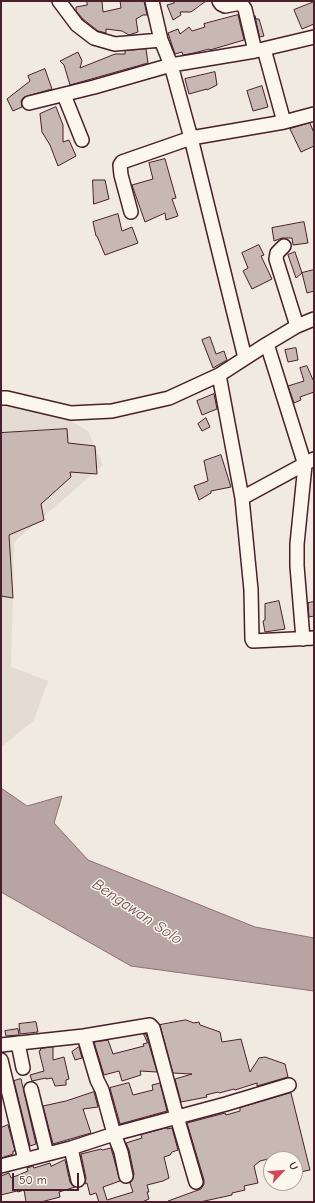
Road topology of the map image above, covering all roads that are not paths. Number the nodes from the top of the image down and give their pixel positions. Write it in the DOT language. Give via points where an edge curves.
graph roads {
  1 [pos="59,1"];
  2 [pos="152,1"];
  3 [pos="220,1"];
  4 [pos="244,2"];
  5 [pos="314,36"];
  6 [pos="161,40"];
  7 [pos="260,50"];
  8 [pos="171,65"];
  9 [pos="64,95"];
  10 [pos="29,103"];
  11 [pos="314,114"];
  12 [pos="284,122"];
  13 [pos="191,138"];
  14 [pos="82,140"];
  15 [pos="131,212"];
  16 [pos="284,246"];
  17 [pos="314,319"];
  18 [pos="297,326"];
  19 [pos="267,344"];
  20 [pos="245,358"];
  21 [pos="219,375"];
  22 [pos="1,398"];
  23 [pos="309,462"];
  24 [pos="242,498"];
  25 [pos="309,638"];
  26 [pos="84,1036"];
  27 [pos="18,1043"];
  28 [pos="1,1045"];
  29 [pos="1,1060"];
  30 [pos="24,1068"];
  31 [pos="288,1085"];
  32 [pos="31,1089"];
  33 [pos="177,1117"];
  34 [pos="114,1134"];
  35 [pos="71,1148"];
  36 [pos="47,1154"];
  37 [pos="25,1160"];
  38 [pos="1,1166"];
  39 [pos="126,1176"];
  40 [pos="78,1180"];
  41 [pos="196,1182"];
  1 -- 6 [label="street" via="77,25 94,38 115,44"];
  2 -- 6 [label="street"];
  3 -- 4 [label="street" via="224,6"];
  4 -- 7 [label="street"];
  5 -- 7 [label="street"];
  6 -- 8 [label="street"];
  7 -- 8 [label="street"];
  7 -- 12 [label="street"];
  8 -- 9 [label="street"];
  8 -- 13 [label="street"];
  9 -- 10 [label="street"];
  9 -- 14 [label="street"];
  11 -- 12 [label="street"];
  12 -- 13 [label="street"];
  13 -- 15 [label="street" via="120,165"];
  13 -- 20 [label="street"];
  16 -- 18 [label="street" via="277,253 276,259"];
  17 -- 18 [label="street"];
  18 -- 19 [label="street"];
  19 -- 20 [label="street"];
  19 -- 23 [label="street"];
  20 -- 21 [label="street"];
  21 -- 22 [label="street" via="169,398 112,412 71,413"];
  21 -- 24 [label="street"];
  23 -- 24 [label="street"];
  23 -- 25 [label="street" via="297,544 297,566"];
  24 -- 25 [label="street" via="251,590 252,639 253,641"];
  26 -- 27 [label="street"];
  26 -- 33 [label="street" via="152,1026"];
  26 -- 34 [label="street"];
  27 -- 28 [label="street"];
  27 -- 30 [label="street"];
  29 -- 37 [label="street"];
  31 -- 33 [label="street"];
  32 -- 36 [label="street"];
  33 -- 34 [label="street"];
  33 -- 41 [label="street"];
  34 -- 35 [label="street"];
  34 -- 39 [label="street"];
  35 -- 36 [label="street"];
  35 -- 40 [label="street"];
  36 -- 37 [label="street"];
  37 -- 38 [label="street"];
}
